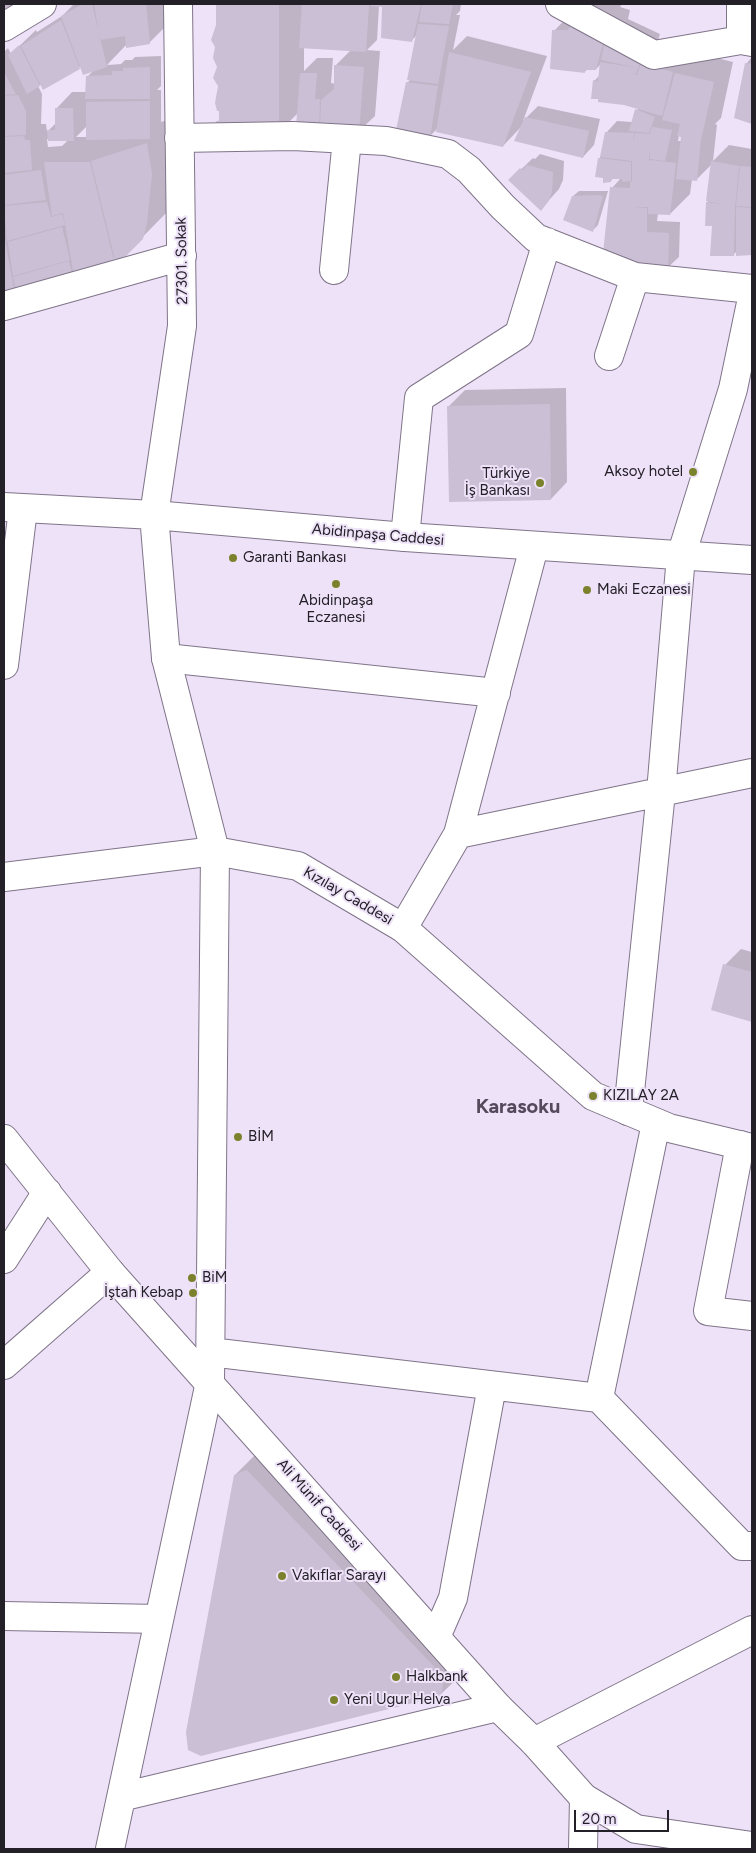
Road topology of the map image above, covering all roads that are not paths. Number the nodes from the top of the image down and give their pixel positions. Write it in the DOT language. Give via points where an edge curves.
graph roads {
  1 [pos="42,4"];
  2 [pos="178,4"];
  3 [pos="560,4"];
  4 [pos="741,4"];
  5 [pos="4,27"];
  6 [pos="747,41"];
  7 [pos="180,138"];
  8 [pos="347,139"];
  9 [pos="547,242"];
  10 [pos="182,256"];
  11 [pos="334,270"];
  12 [pos="635,277"];
  13 [pos="752,289"];
  14 [pos="752,298"];
  15 [pos="4,306"];
  16 [pos="609,356"];
  17 [pos="746,356"];
  18 [pos="14,508"];
  19 [pos="154,516"];
  20 [pos="404,537"];
  21 [pos="534,547"];
  22 [pos="680,556"];
  23 [pos="752,560"];
  24 [pos="166,658"];
  25 [pos="4,665"];
  26 [pos="496,693"];
  27 [pos="752,773"];
  28 [pos="661,792"];
  29 [pos="458,834"];
  30 [pos="215,851"];
  31 [pos="4,877"];
  32 [pos="403,928"];
  33 [pos="628,1112"];
  34 [pos="656,1123"];
  35 [pos="4,1139"];
  36 [pos="746,1146"];
  37 [pos="46,1192"];
  38 [pos="4,1259"];
  39 [pos="110,1272"];
  40 [pos="752,1316"];
  41 [pos="210,1352"];
  42 [pos="4,1365"];
  43 [pos="210,1382"];
  44 [pos="492,1386"];
  45 [pos="599,1398"];
  46 [pos="752,1546"];
  47 [pos="4,1616"];
  48 [pos="159,1619"];
  49 [pos="752,1630"];
  50 [pos="436,1637"];
  51 [pos="498,1707"];
  52 [pos="534,1742"];
  53 [pos="121,1798"];
  54 [pos="584,1798"];
  55 [pos="752,1846"];
  56 [pos="110,1849"];
  57 [pos="582,1849"];
  1 -- 5 [label="street"];
  2 -- 7 [label="street, 27301. Sokak"];
  3 -- 6 [label="street" via="654,55"];
  4 -- 6 [label="street"];
  7 -- 8 [label="street" via="293,136"];
  7 -- 10 [label="street, 27301. Sokak"];
  8 -- 9 [label="street" via="386,141 448,154 469,170 536,238"];
  8 -- 11 [label="street"];
  9 -- 12 [label="street"];
  9 -- 20 [label="street" via="519,334 419,398"];
  10 -- 15 [label="street"];
  10 -- 19 [label="street, 27301. Sokak" via="182,326"];
  12 -- 13 [label="street"];
  12 -- 16 [label="street"];
  14 -- 17 [label="street"];
  17 -- 22 [label="street"];
  18 -- 19 [label="street, Abidinpaşa Caddesi"];
  18 -- 25 [label="street"];
  19 -- 20 [label="street, Abidinpaşa Caddesi"];
  19 -- 24 [label="street"];
  20 -- 21 [label="street, Abidinpaşa Caddesi"];
  21 -- 22 [label="street, Abidinpaşa Caddesi"];
  21 -- 26 [label="street"];
  22 -- 23 [label="street, Abidinpaşa Caddesi"];
  22 -- 28 [label="street"];
  24 -- 26 [label="street"];
  24 -- 30 [label="street"];
  26 -- 29 [label="street"];
  27 -- 28 [label="street"];
  28 -- 29 [label="street"];
  28 -- 33 [label="street"];
  29 -- 32 [label="street"];
  30 -- 31 [label="street, Kızılay Caddesi"];
  30 -- 32 [label="street, Kızılay Caddesi" via="298,866"];
  30 -- 41 [label="street"];
  32 -- 33 [label="street, Kızılay Caddesi" via="593,1096"];
  33 -- 34 [label="street, Kızılay Caddesi"];
  34 -- 36 [label="street, Kızılay Caddesi"];
  34 -- 45 [label="street"];
  35 -- 37 [label="street, Ali Münif Caddesi"];
  36 -- 40 [label="street" via="708,1311"];
  37 -- 38 [label="street"];
  37 -- 39 [label="street, Ali Münif Caddesi"];
  39 -- 42 [label="street"];
  39 -- 43 [label="street, Ali Münif Caddesi"];
  41 -- 43 [label="street"];
  41 -- 44 [label="street"];
  43 -- 48 [label="street"];
  43 -- 50 [label="street, Ali Münif Caddesi"];
  44 -- 45 [label="street"];
  44 -- 50 [label="street" via="452,1598"];
  45 -- 46 [label="street" via="742,1546"];
  47 -- 48 [label="street"];
  48 -- 53 [label="street"];
  49 -- 52 [label="street"];
  50 -- 51 [label="street, Ali Münif Caddesi"];
  51 -- 52 [label="street, Ali Münif Caddesi"];
  51 -- 53 [label="street"];
  52 -- 54 [label="street, Ali Münif Caddesi"];
  53 -- 56 [label="street"];
  54 -- 55 [label="street, Ali Münif Caddesi" via="636,1829"];
  54 -- 57 [label="street"];
}
